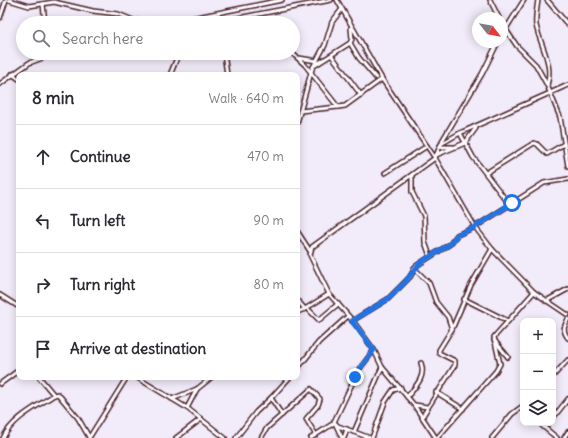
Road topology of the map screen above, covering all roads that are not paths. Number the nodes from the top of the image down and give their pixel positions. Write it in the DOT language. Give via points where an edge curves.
graph roads {
  1 [pos="6,0"];
  2 [pos="9,0"];
  3 [pos="282,0"];
  4 [pos="331,0"];
  5 [pos="337,0"];
  6 [pos="490,0"];
  7 [pos="524,0"];
  8 [pos="538,0"];
  9 [pos="547,0"];
  10 [pos="43,4"];
  11 [pos="342,9"];
  12 [pos="496,12"];
  13 [pos="44,16"];
  14 [pos="122,16"];
  15 [pos="202,16"];
  16 [pos="254,16"];
  17 [pos="0,18"];
  18 [pos="508,25"];
  19 [pos="568,25"];
  20 [pos="351,26"];
  21 [pos="508,34"];
  22 [pos="350,43"];
  23 [pos="495,48"];
  24 [pos="332,56"];
  25 [pos="300,58"];
  26 [pos="300,59"];
  27 [pos="37,60"];
  28 [pos="176,60"];
  29 [pos="225,60"];
  30 [pos="316,61"];
  31 [pos="321,62"];
  32 [pos="313,67"];
  33 [pos="171,72"];
  34 [pos="227,72"];
  35 [pos="377,72"];
  36 [pos="311,73"];
  37 [pos="12,74"];
  38 [pos="16,77"];
  39 [pos="376,78"];
  40 [pos="382,80"];
  41 [pos="0,84"];
  42 [pos="374,85"];
  43 [pos="547,85"];
  44 [pos="568,85"];
  45 [pos="550,93"];
  46 [pos="360,95"];
  47 [pos="338,108"];
  48 [pos="300,111"];
  49 [pos="478,127"];
  50 [pos="460,133"];
  51 [pos="465,143"];
  52 [pos="564,144"];
  53 [pos="427,146"];
  54 [pos="440,146"];
  55 [pos="455,147"];
  56 [pos="566,150"];
  57 [pos="436,157"];
  58 [pos="568,166"];
  59 [pos="385,173"];
  60 [pos="486,173"];
  61 [pos="412,176"];
  62 [pos="568,179"];
  63 [pos="506,200"];
  64 [pos="512,203"];
  65 [pos="508,206"];
  66 [pos="475,227"];
  67 [pos="300,236"];
  68 [pos="492,249"];
  69 [pos="310,251"];
  70 [pos="430,256"];
  71 [pos="414,268"];
  72 [pos="568,289"];
  73 [pos="534,292"];
  74 [pos="329,294"];
  75 [pos="0,296"];
  76 [pos="464,300"];
  77 [pos="546,301"];
  78 [pos="300,303"];
  79 [pos="338,304"];
  80 [pos="16,305"];
  81 [pos="306,308"];
  82 [pos="300,311"];
  83 [pos="568,315"];
  84 [pos="348,316"];
  85 [pos="568,319"];
  86 [pos="450,320"];
  87 [pos="455,320"];
  88 [pos="352,321"];
  89 [pos="508,321"];
  90 [pos="452,329"];
  91 [pos="568,338"];
  92 [pos="494,340"];
  93 [pos="374,350"];
  94 [pos="508,357"];
  95 [pos="568,360"];
  96 [pos="421,363"];
  97 [pos="300,365"];
  98 [pos="382,367"];
  99 [pos="16,372"];
  100 [pos="556,373"];
  101 [pos="42,380"];
  102 [pos="125,380"];
  103 [pos="141,380"];
  104 [pos="208,380"];
  105 [pos="287,380"];
  106 [pos="0,384"];
  107 [pos="401,388"];
  108 [pos="197,389"];
  109 [pos="436,392"];
  110 [pos="54,395"];
  111 [pos="407,397"];
  112 [pos="271,398"];
  113 [pos="172,399"];
  114 [pos="568,399"];
  115 [pos="414,405"];
  116 [pos="427,407"];
  117 [pos="187,408"];
  118 [pos="463,408"];
  119 [pos="520,410"];
  120 [pos="556,414"];
  121 [pos="282,415"];
  122 [pos="422,417"];
  123 [pos="201,419"];
  124 [pos="335,424"];
  125 [pos="545,428"];
  126 [pos="347,429"];
  127 [pos="568,432"];
  128 [pos="218,433"];
  129 [pos="355,433"];
  130 [pos="316,435"];
  131 [pos="495,435"];
  132 [pos="2,438"];
  133 [pos="89,438"];
  134 [pos="176,438"];
  135 [pos="219,438"];
  136 [pos="226,438"];
  137 [pos="236,438"];
  138 [pos="261,438"];
  139 [pos="311,438"];
  140 [pos="343,438"];
  141 [pos="355,438"];
  142 [pos="371,438"];
  143 [pos="436,438"];
  144 [pos="492,438"];
  145 [pos="499,438"];
  146 [pos="557,438"];
  147 [pos="564,438"];
  1 -- 17 [label="street"];
  2 -- 10 [label="street" via="29,6"];
  3 -- 15 [label="street"];
  4 -- 16 [label="street"];
  5 -- 11 [label="street"];
  6 -- 12 [label="street"];
  7 -- 18 [label="street"];
  8 -- 43 [label="street" via="536,24 547,56"];
  9 -- 19 [label="street"];
  10 -- 13 [label="street"];
  10 -- 14 [label="street" via="54,2"];
  11 -- 20 [label="street"];
  11 -- 30 [label="street" via="332,22 325,45"];
  20 -- 22 [label="street"];
  20 -- 35 [label="street"];
  21 -- 43 [label="street" via="536,65"];
  22 -- 24 [label="street"];
  22 -- 39 [label="street"];
  23 -- 54 [label="street"];
  24 -- 31 [label="street"];
  24 -- 46 [label="street"];
  25 -- 30 [label="street"];
  26 -- 36 [label="street"];
  27 -- 37 [label="street"];
  28 -- 33 [label="street"];
  29 -- 34 [label="street"];
  30 -- 31 [label="street"];
  30 -- 32 [label="street"];
  31 -- 32 [label="street"];
  32 -- 36 [label="street"];
  35 -- 39 [label="street"];
  35 -- 40 [label="street"];
  36 -- 47 [label="street"];
  36 -- 48 [label="street"];
  37 -- 38 [label="street"];
  37 -- 41 [label="street"];
  39 -- 42 [label="street"];
  40 -- 42 [label="street"];
  40 -- 53 [label="street"];
  42 -- 46 [label="street"];
  43 -- 45 [label="street"];
  44 -- 45 [label="street"];
  45 -- 49 [label="street"];
  45 -- 52 [label="street" via="560,117"];
  46 -- 47 [label="street"];
  47 -- 48 [label="street"];
  49 -- 50 [label="street"];
  49 -- 51 [label="street"];
  50 -- 51 [label="street"];
  50 -- 54 [label="street"];
  51 -- 55 [label="street"];
  51 -- 60 [label="street"];
  52 -- 56 [label="street"];
  52 -- 60 [label="street" via="546,154 534,143"];
  53 -- 57 [label="street"];
  53 -- 59 [label="street"];
  54 -- 55 [label="street"];
  54 -- 57 [label="street"];
  55 -- 57 [label="street"];
  56 -- 58 [label="street"];
  57 -- 61 [label="street"];
  57 -- 66 [label="street"];
  60 -- 63 [label="street"];
  61 -- 69 [label="street" via="312,247"];
  61 -- 70 [label="street" via="412,192 424,216 424,242"];
  62 -- 64 [label="street" via="544,183"];
  63 -- 64 [label="street"];
  63 -- 65 [label="street"];
  64 -- 65 [label="street"];
  65 -- 66 [label="street"];
  66 -- 68 [label="street"];
  66 -- 70 [label="street" via="457,235 450,244"];
  67 -- 69 [label="street"];
  68 -- 73 [label="street"];
  68 -- 76 [label="street"];
  69 -- 74 [label="street" via="313,264"];
  70 -- 71 [label="street"];
  71 -- 86 [label="street" via="429,283 436,302"];
  71 -- 88 [label="street" via="410,277 388,299"];
  72 -- 77 [label="street"];
  73 -- 77 [label="street"];
  73 -- 89 [label="street"];
  74 -- 79 [label="street"];
  74 -- 81 [label="street"];
  75 -- 80 [label="street"];
  76 -- 87 [label="street"];
  76 -- 89 [label="street"];
  77 -- 83 [label="street"];
  78 -- 81 [label="street"];
  79 -- 81 [label="street" via="319,320"];
  79 -- 84 [label="street"];
  81 -- 82 [label="street"];
  84 -- 88 [label="street"];
  84 -- 97 [label="street" via="319,342"];
  85 -- 91 [label="street" via="564,332"];
  86 -- 87 [label="street"];
  86 -- 90 [label="street"];
  87 -- 90 [label="street"];
  88 -- 93 [label="street"];
  89 -- 92 [label="street" via="495,335"];
  90 -- 109 [label="street" via="439,351 455,361 455,365"];
  92 -- 94 [label="street"];
  92 -- 118 [label="street" via="500,364 484,387"];
  93 -- 98 [label="street"];
  93 -- 124 [label="street" via="358,371"];
  95 -- 100 [label="street"];
  96 -- 111 [label="street" via="424,370 422,376"];
  98 -- 107 [label="street"];
  98 -- 129 [label="street"];
  99 -- 106 [label="street"];
  101 -- 110 [label="street"];
  102 -- 133 [label="street"];
  103 -- 113 [label="street"];
  104 -- 108 [label="street"];
  105 -- 112 [label="street"];
  107 -- 111 [label="street"];
  107 -- 142 [label="street" via="393,390 385,402"];
  108 -- 113 [label="street"];
  108 -- 117 [label="street"];
  109 -- 116 [label="street"];
  109 -- 118 [label="street"];
  110 -- 132 [label="street" via="27,412"];
  110 -- 133 [label="street" via="58,394 72,409"];
  111 -- 115 [label="street"];
  112 -- 121 [label="street"];
  112 -- 137 [label="street" via="256,412"];
  113 -- 117 [label="street"];
  114 -- 120 [label="street"];
  115 -- 116 [label="street"];
  115 -- 122 [label="street"];
  116 -- 122 [label="street"];
  117 -- 123 [label="street"];
  118 -- 143 [label="street"];
  119 -- 131 [label="street" via="503,424"];
  121 -- 130 [label="street" via="312,390 320,400 306,419"];
  121 -- 138 [label="street" via="267,428"];
  122 -- 143 [label="street"];
  123 -- 128 [label="street"];
  123 -- 134 [label="street"];
  124 -- 126 [label="street"];
  124 -- 130 [label="street"];
  124 -- 140 [label="street"];
  125 -- 146 [label="street"];
  126 -- 129 [label="street"];
  126 -- 140 [label="street"];
  127 -- 147 [label="street"];
  128 -- 135 [label="street"];
  128 -- 136 [label="street"];
  129 -- 141 [label="street"];
  129 -- 142 [label="street"];
  130 -- 139 [label="street"];
  131 -- 144 [label="street"];
  131 -- 145 [label="street"];
}
